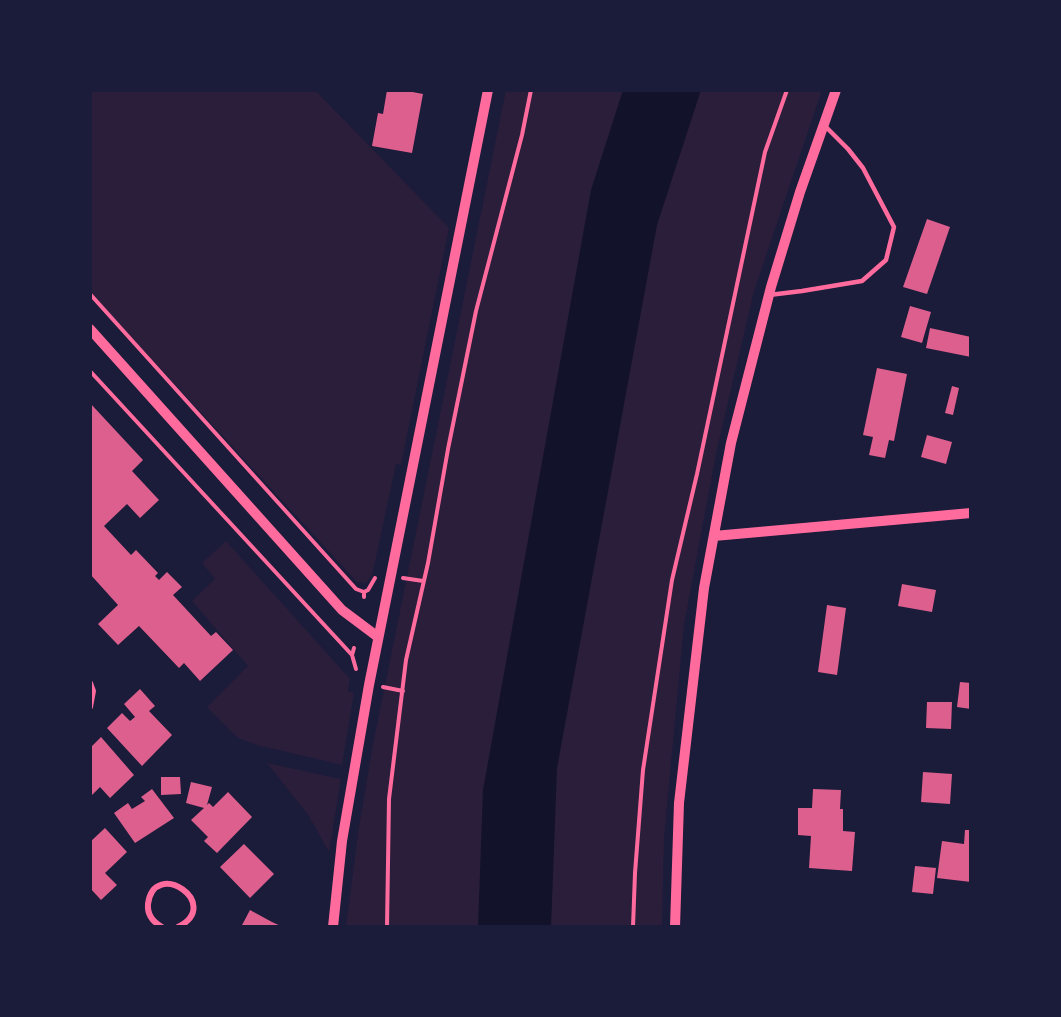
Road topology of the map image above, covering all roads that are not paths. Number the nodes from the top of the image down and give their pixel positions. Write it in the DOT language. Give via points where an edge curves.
graph roads {
  1 [pos="488,90"];
  2 [pos="836,90"];
  3 [pos="824,125"];
  4 [pos="769,295"];
  5 [pos="90,329"];
  6 [pos="971,513"];
  7 [pos="714,536"];
  8 [pos="378,637"];
  9 [pos="90,683"];
  10 [pos="90,707"];
  11 [pos="154,922"];
  12 [pos="148,927"];
  13 [pos="162,927"];
  14 [pos="178,927"];
  15 [pos="333,927"];
  16 [pos="675,927"];
  1 -- 8 [label="street"];
  2 -- 3 [label="street"];
  3 -- 4 [label="street"];
  3 -- 4 [label="lane" via="863,168 894,227 886,260 862,280"];
  4 -- 7 [label="street" via="731,442"];
  5 -- 8 [label="street" via="342,610"];
  6 -- 7 [label="street"];
  7 -- 16 [label="street" via="704,588 679,803"];
  8 -- 15 [label="street" via="342,842"];
  9 -- 10 [label="street"];
  11 -- 12 [label="street"];
  11 -- 13 [label="street"];
  11 -- 14 [label="street" via="148,909 151,895 161,885 176,884 188,892 193,906 188,920"];
}
